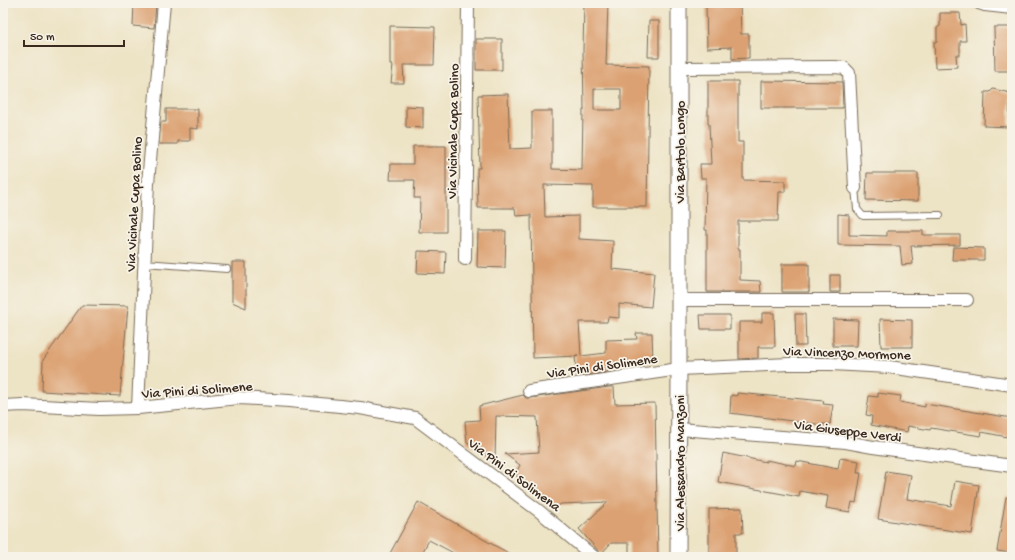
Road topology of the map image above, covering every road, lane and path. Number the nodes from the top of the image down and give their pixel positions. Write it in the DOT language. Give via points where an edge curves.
graph roads {
  1 [pos="164,3"];
  2 [pos="468,3"];
  3 [pos="679,3"];
  4 [pos="979,3"];
  5 [pos="1012,8"];
  6 [pos="679,68"];
  7 [pos="855,188"];
  8 [pos="940,216"];
  9 [pos="465,258"];
  10 [pos="144,263"];
  11 [pos="227,269"];
  12 [pos="679,300"];
  13 [pos="967,300"];
  14 [pos="680,369"];
  15 [pos="1012,385"];
  16 [pos="529,391"];
  17 [pos="3,406"];
  18 [pos="138,408"];
  19 [pos="415,418"];
  20 [pos="679,429"];
  21 [pos="1012,466"];
  22 [pos="594,557"];
  23 [pos="678,557"];
  1 -- 10 [label="street, Via Vicinale Cupa Bolino" via="148,183"];
  2 -- 9 [label="street, Via Vicinale Cupa Bolino"];
  3 -- 6 [label="street, Via Bartolo Longo"];
  4 -- 5 [label="street"];
  6 -- 7 [label="street" via="844,68 849,73"];
  6 -- 12 [label="street, Via Bartolo Longo"];
  7 -- 8 [label="lane" via="857,209 862,216"];
  10 -- 11 [label="lane"];
  10 -- 18 [label="street, Via Vicinale Cupa Bolino"];
  12 -- 13 [label="street"];
  12 -- 14 [label="street, Via Bartolo Longo"];
  14 -- 15 [label="street, Via Vincenzo Mormone" via="831,364 889,367"];
  14 -- 16 [label="street, Via Pini di Solimene"];
  14 -- 20 [label="street, Via Alessandro Manzoni"];
  17 -- 18 [label="street, Via Pini di Solimene"];
  18 -- 19 [label="street, Via Pini di Solimene" via="239,398 360,408"];
  19 -- 22 [label="street, Via Pini di Solimena" via="539,511"];
  20 -- 21 [label="street, Via Giuseppe Verdi" via="846,442"];
  20 -- 23 [label="street, Via Alessandro Manzoni"];
}
